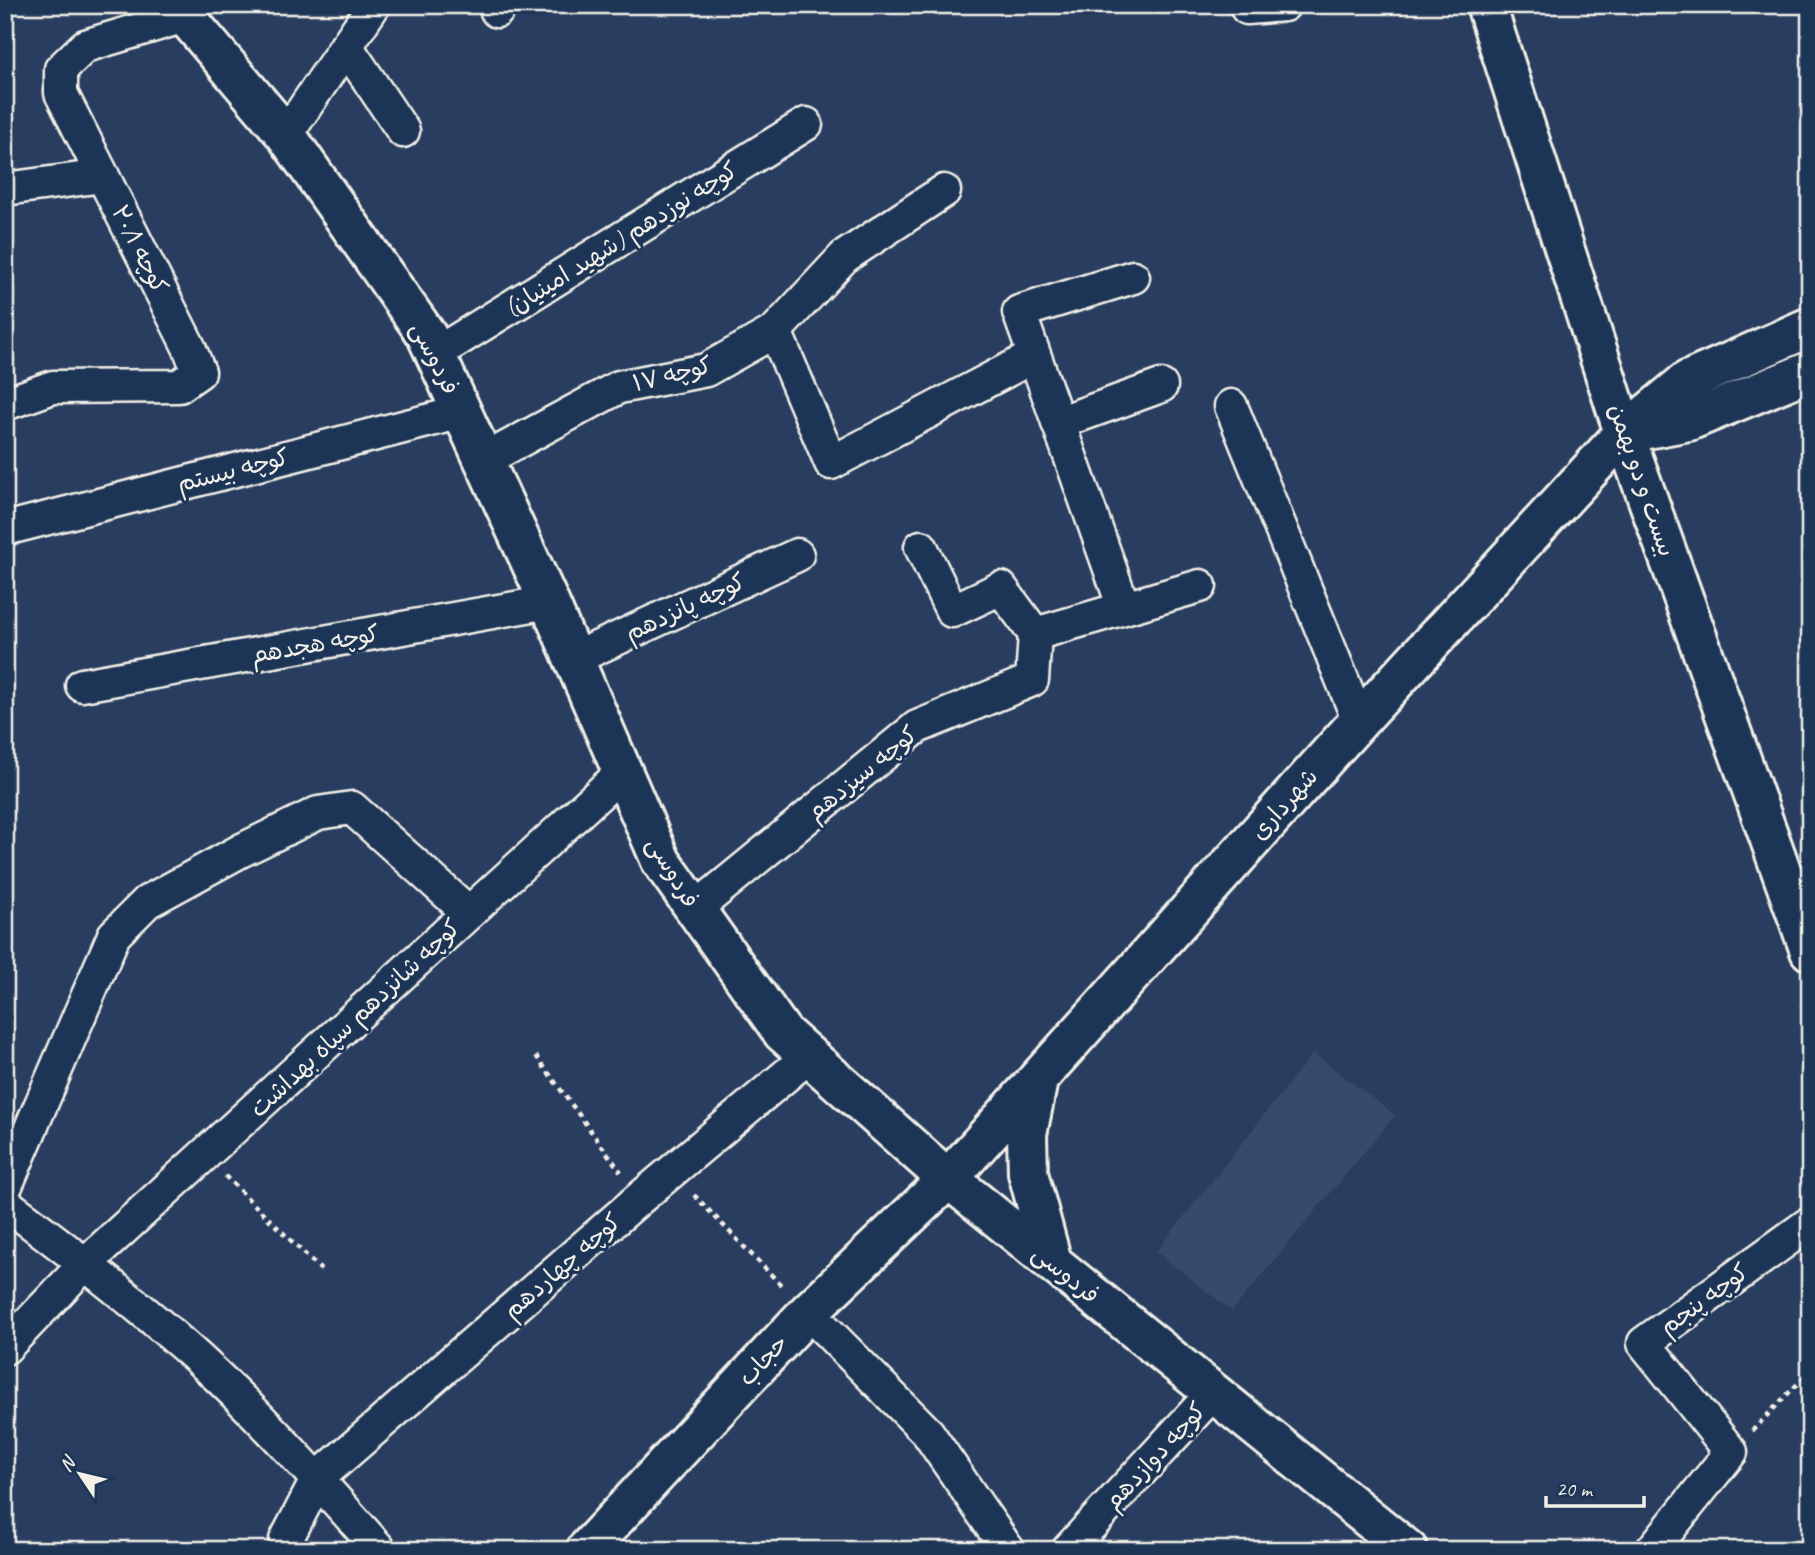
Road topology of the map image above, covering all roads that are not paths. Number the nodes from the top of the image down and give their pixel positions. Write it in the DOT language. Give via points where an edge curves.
graph roads {
  1 [pos="374,5"];
  2 [pos="1284,5"];
  3 [pos="1486,5"];
  4 [pos="1247,8"];
  5 [pos="180,10"];
  6 [pos="346,46"];
  7 [pos="806,124"];
  8 [pos="403,131"];
  9 [pos="286,135"];
  10 [pos="103,176"];
  11 [pos="5,189"];
  12 [pos="944,191"];
  13 [pos="1133,277"];
  14 [pos="1810,327"];
  15 [pos="775,331"];
  16 [pos="435,354"];
  17 [pos="1034,356"];
  18 [pos="1810,371"];
  19 [pos="1161,386"];
  20 [pos="5,404"];
  21 [pos="1231,406"];
  22 [pos="462,412"];
  23 [pos="1058,423"];
  24 [pos="1624,433"];
  25 [pos="484,460"];
  26 [pos="5,529"];
  27 [pos="920,547"];
  28 [pos="797,555"];
  29 [pos="1200,586"];
  30 [pos="549,602"];
  31 [pos="1124,608"];
  32 [pos="1035,634"];
  33 [pos="573,659"];
  34 [pos="82,685"];
  35 [pos="1359,721"];
  36 [pos="623,772"];
  37 [pos="695,909"];
  38 [pos="469,913"];
  39 [pos="1810,951"];
  40 [pos="809,1056"];
  41 [pos="1039,1078"];
  42 [pos="948,1178"];
  43 [pos="5,1188"];
  44 [pos="5,1203"];
  45 [pos="1810,1223"];
  46 [pos="1052,1262"];
  47 [pos="86,1263"];
  48 [pos="808,1312"];
  49 [pos="5,1348"];
  50 [pos="1213,1393"];
  51 [pos="318,1478"];
  52 [pos="286,1550"];
  53 [pos="380,1550"];
  54 [pos="586,1550"];
  55 [pos="1008,1550"];
  56 [pos="1068,1550"];
  57 [pos="1408,1550"];
  58 [pos="1651,1550"];
  1 -- 6 [label="street"];
  2 -- 4 [label="street"];
  3 -- 24 [label="main road, بیست و دو بهمن"];
  5 -- 9 [label="main road, فردوسی"];
  5 -- 10 [label="street, کوچه ۲۰/۱" via="85,46 61,69 61,93"];
  6 -- 8 [label="street"];
  6 -- 9 [label="street"];
  7 -- 16 [label="street, کوچه نوزدهم (شهید امینیان)"];
  9 -- 16 [label="main road, فردوسی" via="426,334"];
  10 -- 11 [label="street"];
  10 -- 20 [label="street, کوچه ۲۰/۱" via="199,372 179,386 53,387"];
  12 -- 15 [label="street, ۱۷ کوچه" via="844,257"];
  13 -- 17 [label="street" via="1019,312"];
  14 -- 24 [label="main road, شهرداری" via="1687,382"];
  15 -- 17 [label="street" via="831,463"];
  15 -- 25 [label="street, ۱۷ کوچه" via="706,370 619,387"];
  16 -- 22 [label="main road, فردوسی"];
  17 -- 23 [label="street"];
  18 -- 24 [label="main road" via="1689,422"];
  19 -- 23 [label="street"];
  21 -- 35 [label="street"];
  22 -- 25 [label="main road, فردوسی"];
  22 -- 26 [label="street, کوچه بیستم"];
  23 -- 31 [label="street"];
  24 -- 35 [label="main road, شهرداری"];
  24 -- 39 [label="main road, بیست و دو بهمن"];
  25 -- 30 [label="main road, فردوسی"];
  27 -- 32 [label="street" via="952,611 1001,588"];
  28 -- 33 [label="street, کوچه پانزدهم"];
  29 -- 31 [label="street"];
  30 -- 33 [label="main road, فردوسی"];
  30 -- 34 [label="street, کوچه هجدهم"];
  31 -- 32 [label="street"];
  32 -- 37 [label="street, کوچه سیزدهم" via="1032,680 917,727"];
  33 -- 36 [label="main road, فردوسی"];
  35 -- 41 [label="main road, شهرداری"];
  36 -- 37 [label="main road, فردوسی" via="661,861"];
  36 -- 38 [label="street, کوچه شانزدهم سپاه بهداشت"];
  37 -- 40 [label="main road, فردوسی" via="783,1033"];
  38 -- 43 [label="street" via="352,808 318,813 147,902 114,935"];
  38 -- 47 [label="street, کوچه شانزدهم سپاه بهداشت"];
  40 -- 42 [label="main road, فردوسی"];
  40 -- 51 [label="street, کوچه چهاردهم"];
  41 -- 42 [label="main road, شهرداری"];
  41 -- 46 [label="main road" via="1027,1134 1028,1173"];
  42 -- 46 [label="main road, فردوسی"];
  42 -- 48 [label="main road, حجاب"];
  44 -- 47 [label="street"];
  45 -- 58 [label="street, کوچه پنجم" via="1644,1343 1731,1452"];
  46 -- 50 [label="main road, فردوسی"];
  47 -- 49 [label="street, کوچه شانزدهم سپاه بهداشت"];
  47 -- 51 [label="street" via="201,1361"];
  48 -- 54 [label="main road, حجاب"];
  48 -- 55 [label="street" via="928,1433"];
  50 -- 56 [label="street, کوچه دوازدهم"];
  50 -- 57 [label="main road, فردوسی"];
  51 -- 52 [label="street" via="286,1540"];
  51 -- 53 [label="street"];
}
